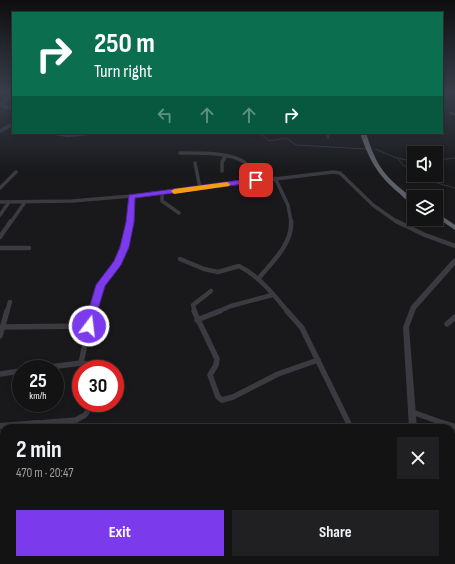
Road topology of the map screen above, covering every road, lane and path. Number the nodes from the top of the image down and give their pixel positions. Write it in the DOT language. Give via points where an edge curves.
graph roads {
  1 [pos="56,134"];
  2 [pos="89,134"];
  3 [pos="364,134"];
  4 [pos="364,134"];
  5 [pos="180,153"];
  6 [pos="225,157"];
  7 [pos="195,163"];
  8 [pos="222,171"];
  9 [pos="16,172"];
  10 [pos="275,178"];
  11 [pos="256,180"];
  12 [pos="0,188"];
  13 [pos="200,188"];
  14 [pos="162,193"];
  15 [pos="407,193"];
  16 [pos="132,196"];
  17 [pos="407,197"];
  18 [pos="0,202"];
  19 [pos="9,202"];
  20 [pos="25,202"];
  21 [pos="179,213"];
  22 [pos="0,215"];
  23 [pos="443,219"];
  24 [pos="443,223"];
  25 [pos="455,228"];
  26 [pos="455,232"];
  27 [pos="0,237"];
  28 [pos="455,246"];
  29 [pos="0,248"];
  30 [pos="29,248"];
  31 [pos="180,259"];
  32 [pos="455,261"];
  33 [pos="258,279"];
  34 [pos="211,292"];
  35 [pos="272,295"];
  36 [pos="10,302"];
  37 [pos="455,317"];
  38 [pos="197,320"];
  39 [pos="447,324"];
  40 [pos="89,326"];
  41 [pos="1,332"];
  42 [pos="82,360"];
  43 [pos="318,360"];
  44 [pos="12,372"];
  45 [pos="0,374"];
  46 [pos="87,412"];
  47 [pos="412,412"];
  48 [pos="37,424"];
  49 [pos="349,424"];
  50 [pos="413,424"];
  51 [pos="446,424"];
  1 -- 2 [label="street" via="68,136"];
  3 -- 15 [label="highway" via="382,171"];
  4 -- 17 [label="highway" via="378,170"];
  5 -- 6 [label="street"];
  6 -- 8 [label="street"];
  6 -- 11 [label="street" via="245,162"];
  7 -- 13 [label="street"];
  9 -- 12 [label="street"];
  10 -- 11 [label="street"];
  10 -- 28 [label="street" via="338,172 378,209 395,220 436,240"];
  10 -- 33 [label="street" via="291,216 290,234"];
  11 -- 13 [label="street"];
  13 -- 14 [label="street"];
  14 -- 16 [label="street"];
  14 -- 21 [label="street" via="162,201"];
  16 -- 20 [label="street"];
  16 -- 40 [label="street" via="125,247 118,262 101,285"];
  18 -- 19 [label="street"];
  19 -- 20 [label="street"];
  19 -- 22 [label="street"];
  20 -- 27 [label="street"];
  23 -- 25 [label="highway"];
  24 -- 26 [label="highway"];
  29 -- 30 [label="street"];
  31 -- 33 [label="street" via="216,272 238,266"];
  32 -- 47 [label="street" via="413,308 406,327"];
  33 -- 35 [label="street"];
  34 -- 38 [label="street" via="193,305"];
  35 -- 38 [label="street" via="231,306"];
  35 -- 43 [label="street" via="294,317"];
  36 -- 41 [label="street"];
  37 -- 39 [label="street"];
  38 -- 43 [label="street" via="216,356 216,366 210,375 222,400 278,374"];
  40 -- 41 [label="street"];
  40 -- 42 [label="street"];
  43 -- 49 [label="street"];
  44 -- 45 [label="street"];
  46 -- 48 [label="street" via="76,420"];
  47 -- 50 [label="street"];
  47 -- 51 [label="street"];
}
